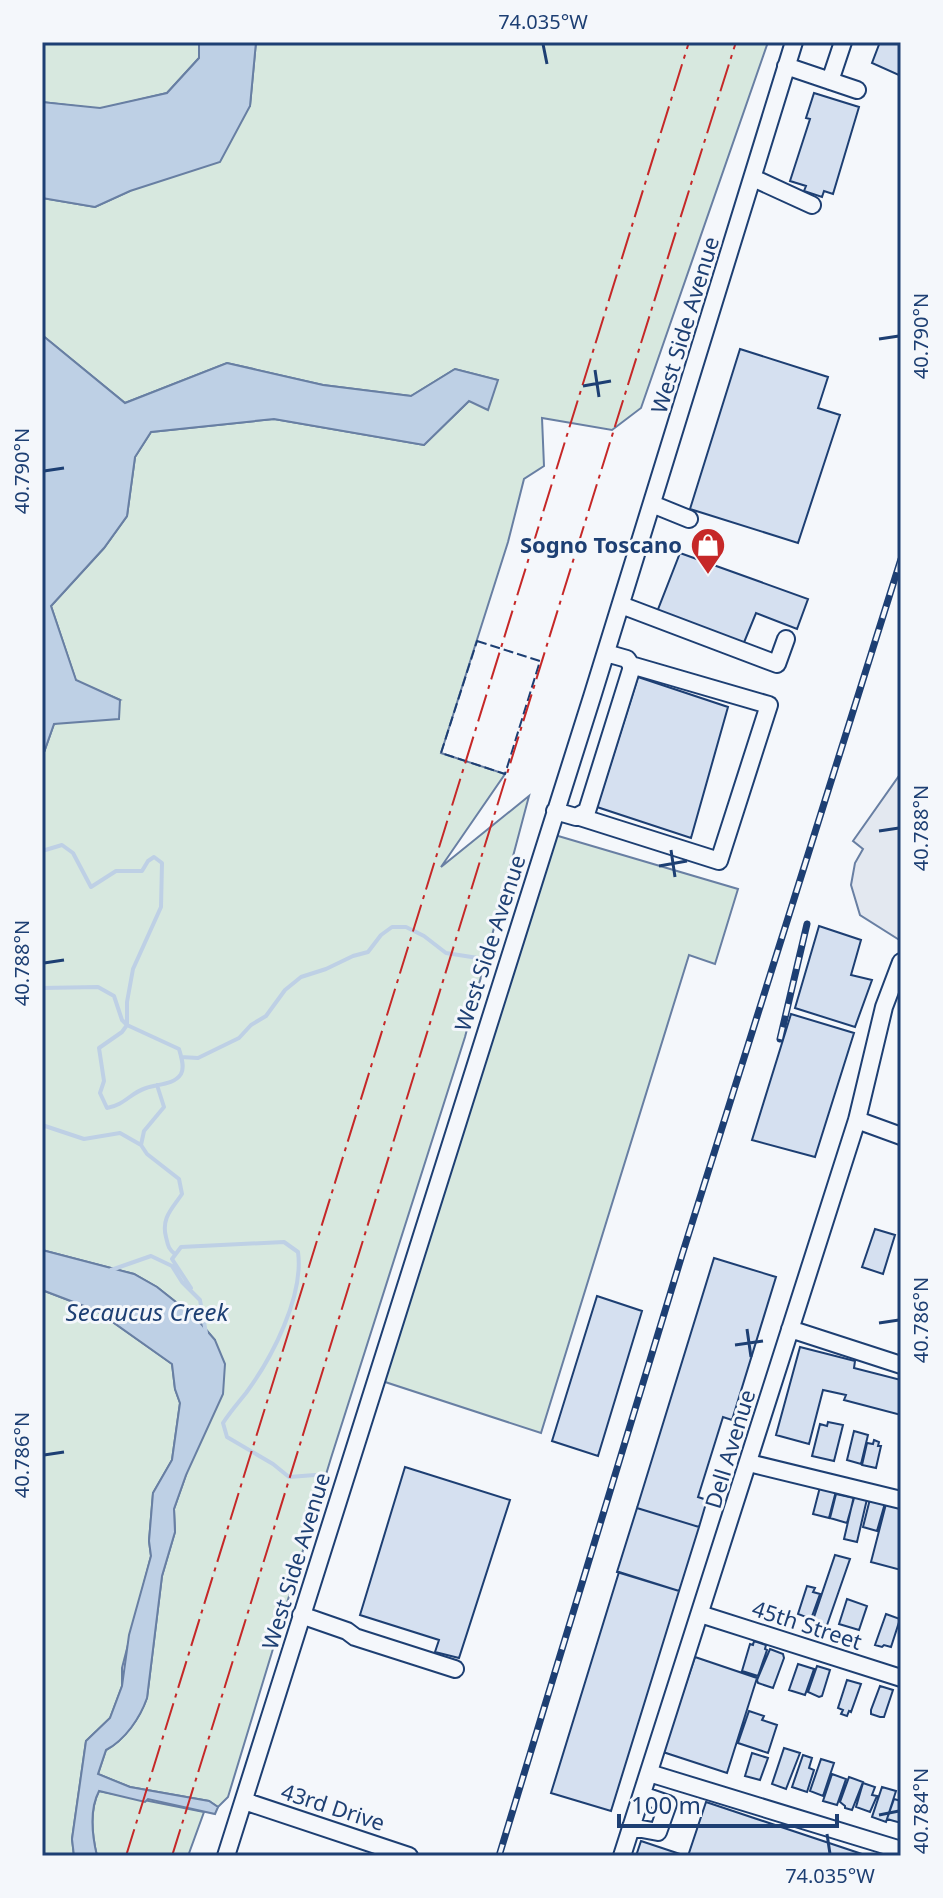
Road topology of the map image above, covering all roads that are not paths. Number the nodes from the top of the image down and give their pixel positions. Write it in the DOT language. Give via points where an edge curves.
graph roads {
  1 [pos="794,42"];
  2 [pos="843,42"];
  3 [pos="786,66"];
  4 [pos="830,81"];
  5 [pos="857,90"];
  6 [pos="753,178"];
  7 [pos="812,205"];
  8 [pos="652,504"];
  9 [pos="689,519"];
  10 [pos="621,605"];
  11 [pos="786,639"];
  12 [pos="606,653"];
  13 [pos="631,665"];
  14 [pos="555,811"];
  15 [pos="580,817"];
  16 [pos="901,962"];
  17 [pos="857,1120"];
  18 [pos="901,1136"];
  19 [pos="790,1329"];
  20 [pos="901,1365"];
  21 [pos="749,1463"];
  22 [pos="901,1500"];
  23 [pos="700,1614"];
  24 [pos="301,1615"];
  25 [pos="455,1669"];
  26 [pos="901,1678"];
  27 [pos="649,1773"];
  28 [pos="642,1795"];
  29 [pos="244,1801"];
  30 [pos="631,1827"];
  31 [pos="901,1850"];
  32 [pos="226,1856"];
  33 [pos="409,1856"];
  34 [pos="622,1856"];
  1 -- 3 [label="street, West Side Avenue"];
  2 -- 4 [label="street"];
  3 -- 4 [label="street"];
  3 -- 6 [label="street, West Side Avenue"];
  4 -- 5 [label="street"];
  6 -- 7 [label="street"];
  6 -- 8 [label="street, West Side Avenue"];
  8 -- 9 [label="street"];
  8 -- 10 [label="street, West Side Avenue"];
  10 -- 11 [label="street" via="777,664"];
  10 -- 12 [label="street, West Side Avenue"];
  12 -- 13 [label="street"];
  12 -- 14 [label="street, West Side Avenue"];
  13 -- 15 [label="street" via="587,811"];
  13 -- 15 [label="street" via="769,705 719,861"];
  14 -- 15 [label="street"];
  14 -- 24 [label="street, West Side Avenue"];
  16 -- 17 [label="street, Dell Avenue" via="884,1007"];
  17 -- 18 [label="street"];
  17 -- 19 [label="street, Dell Avenue"];
  19 -- 20 [label="street"];
  19 -- 21 [label="street, Dell Avenue"];
  21 -- 22 [label="street"];
  21 -- 23 [label="street, Dell Avenue"];
  23 -- 26 [label="street, 45th Street"];
  23 -- 27 [label="street, Dell Avenue"];
  24 -- 25 [label="street"];
  24 -- 29 [label="street, West Side Avenue"];
  27 -- 28 [label="street, Dell Avenue"];
  27 -- 31 [label="street"];
  28 -- 30 [label="street, Dell Avenue"];
  28 -- 30 [label="street" via="668,1804 658,1832"];
  29 -- 32 [label="street, West Side Avenue"];
  29 -- 33 [label="street, 43rd Drive"];
  30 -- 34 [label="street, Dell Avenue"];
}
